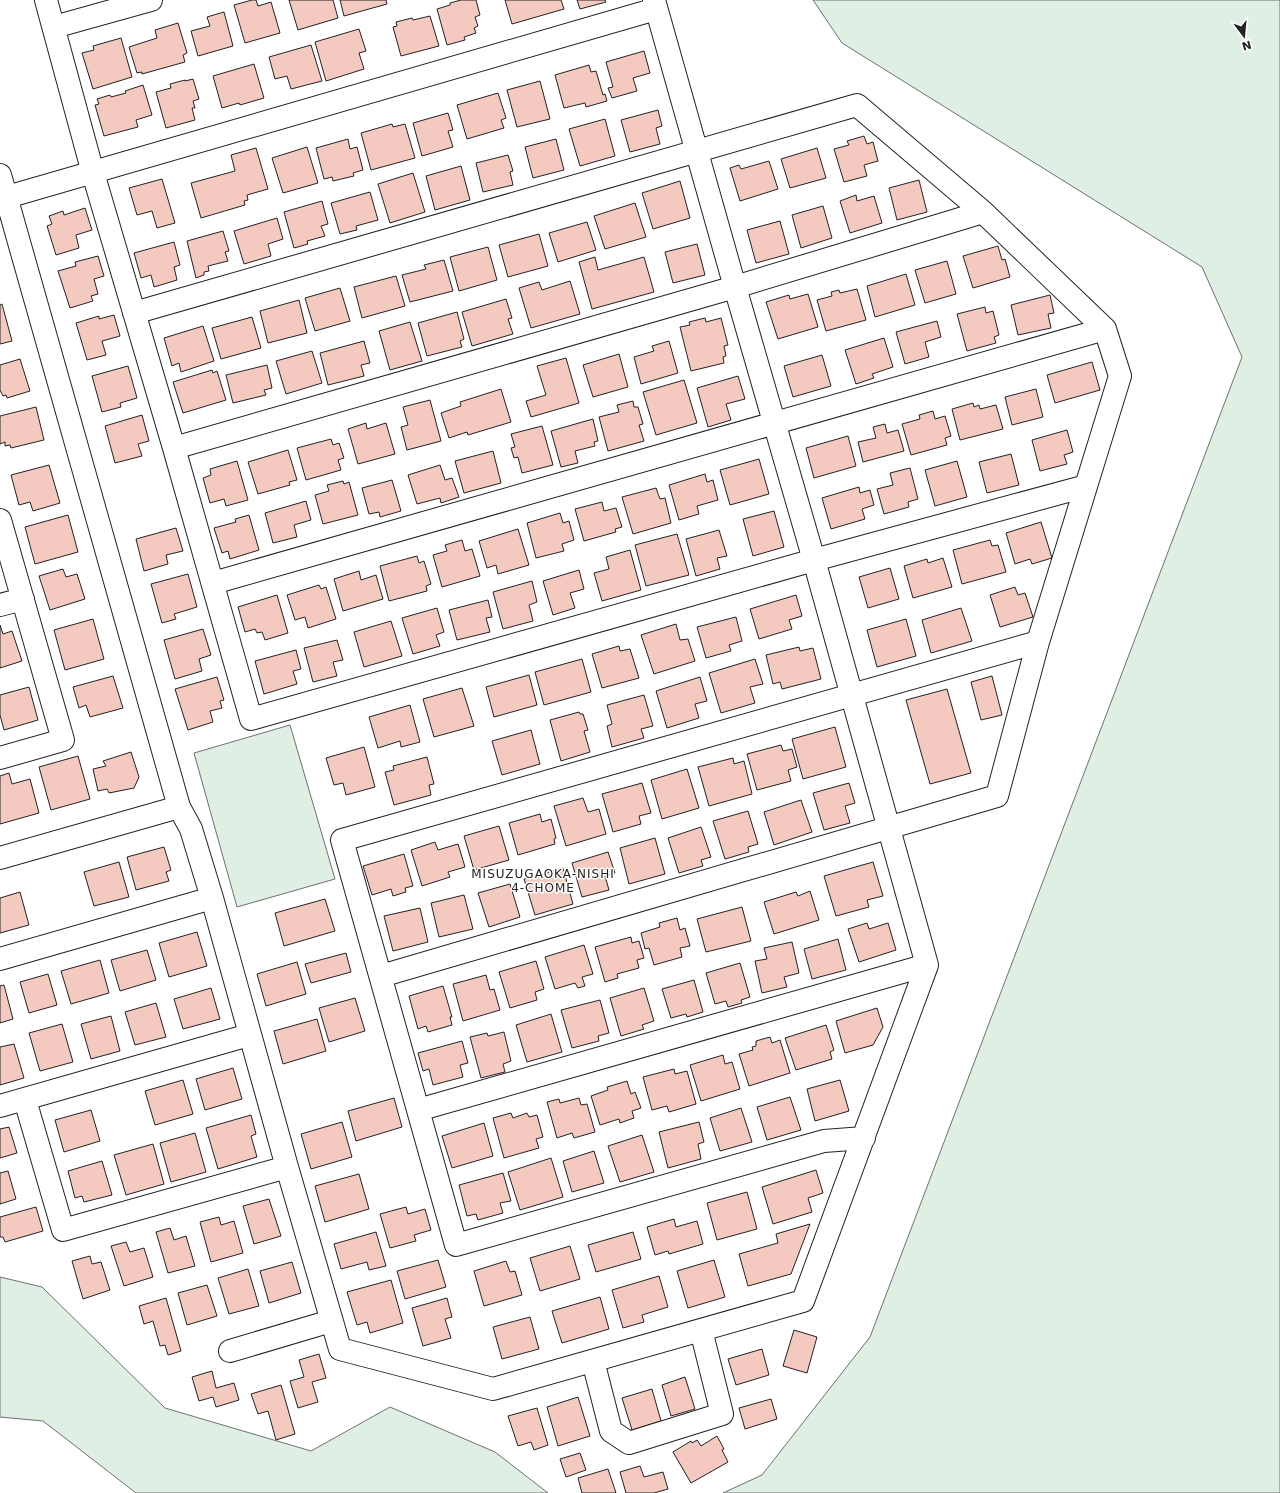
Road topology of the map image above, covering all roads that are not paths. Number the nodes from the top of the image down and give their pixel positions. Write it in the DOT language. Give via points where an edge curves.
graph roads {
  1 [pos="46,0"];
  2 [pos="151,0"];
  3 [pos="655,5"];
  4 [pos="54,27"];
  5 [pos="696,152"];
  6 [pos="93,173"];
  7 [pos="0,175"];
  8 [pos="7,197"];
  9 [pos="983,212"];
  10 [pos="735,287"];
  11 [pos="134,313"];
  12 [pos="1105,329"];
  13 [pos="775,423"];
  14 [pos="174,448"];
  15 [pos="1086,486"];
  16 [pos="0,520"];
  17 [pos="814,560"];
  18 [pos="213,583"];
  19 [pos="22,599"];
  20 [pos="0,605"];
  21 [pos="1038,642"];
  22 [pos="852,695"];
  23 [pos="0,758"];
  24 [pos="179,807"];
  25 [pos="890,828"];
  26 [pos="0,858"];
  27 [pos="212,898"];
  28 [pos="0,958"];
  29 [pos="927,965"];
  30 [pos="381,976"];
  31 [pos="249,1035"];
  32 [pos="25,1100"];
  33 [pos="0,1106"];
  34 [pos="418,1110"];
  35 [pos="864,1138"];
  36 [pos="287,1167"];
  37 [pos="331,1321"];
  38 [pos="701,1330"];
  39 [pos="230,1351"];
  40 [pos="593,1361"];
  1 -- 4 [label="street"];
  2 -- 4 [label="street"];
  3 -- 5 [label="street"];
  3 -- 6 [label="street"];
  4 -- 6 [label="street"];
  5 -- 9 [label="street" via="857,105"];
  5 -- 10 [label="street"];
  5 -- 11 [label="street"];
  6 -- 8 [label="street"];
  6 -- 11 [label="street"];
  7 -- 8 [label="street"];
  8 -- 24 [label="street"];
  9 -- 10 [label="street"];
  9 -- 12 [label="street"];
  10 -- 13 [label="street"];
  10 -- 14 [label="street"];
  11 -- 14 [label="street"];
  12 -- 13 [label="street"];
  12 -- 15 [label="street" via="1120,376"];
  13 -- 17 [label="street"];
  13 -- 18 [label="street"];
  14 -- 18 [label="street"];
  15 -- 17 [label="street"];
  15 -- 21 [label="street"];
  16 -- 19 [label="street"];
  17 -- 18 [label="street" via="251,719"];
  17 -- 22 [label="street"];
  19 -- 20 [label="street"];
  19 -- 23 [label="street" via="63,740"];
  21 -- 22 [label="street"];
  21 -- 25 [label="street" via="997,796"];
  22 -- 25 [label="street"];
  22 -- 30 [label="street" via="342,840"];
  24 -- 26 [label="street"];
  24 -- 27 [label="street" via="191,829"];
  25 -- 29 [label="street"];
  25 -- 30 [label="street"];
  27 -- 28 [label="street"];
  27 -- 31 [label="street"];
  29 -- 34 [label="street"];
  29 -- 35 [label="street"];
  30 -- 34 [label="street"];
  31 -- 32 [label="street"];
  31 -- 36 [label="street"];
  32 -- 33 [label="street"];
  32 -- 36 [label="street" via="63,1230"];
  34 -- 35 [label="street" via="456,1245 824,1141"];
  35 -- 38 [label="street" via="803,1301"];
  36 -- 37 [label="street"];
  37 -- 39 [label="street"];
  37 -- 40 [label="street" via="340,1349 493,1389"];
  38 -- 40 [label="street"];
  38 -- 40 [label="street" via="722,1414 629,1443 611,1431"];
}
